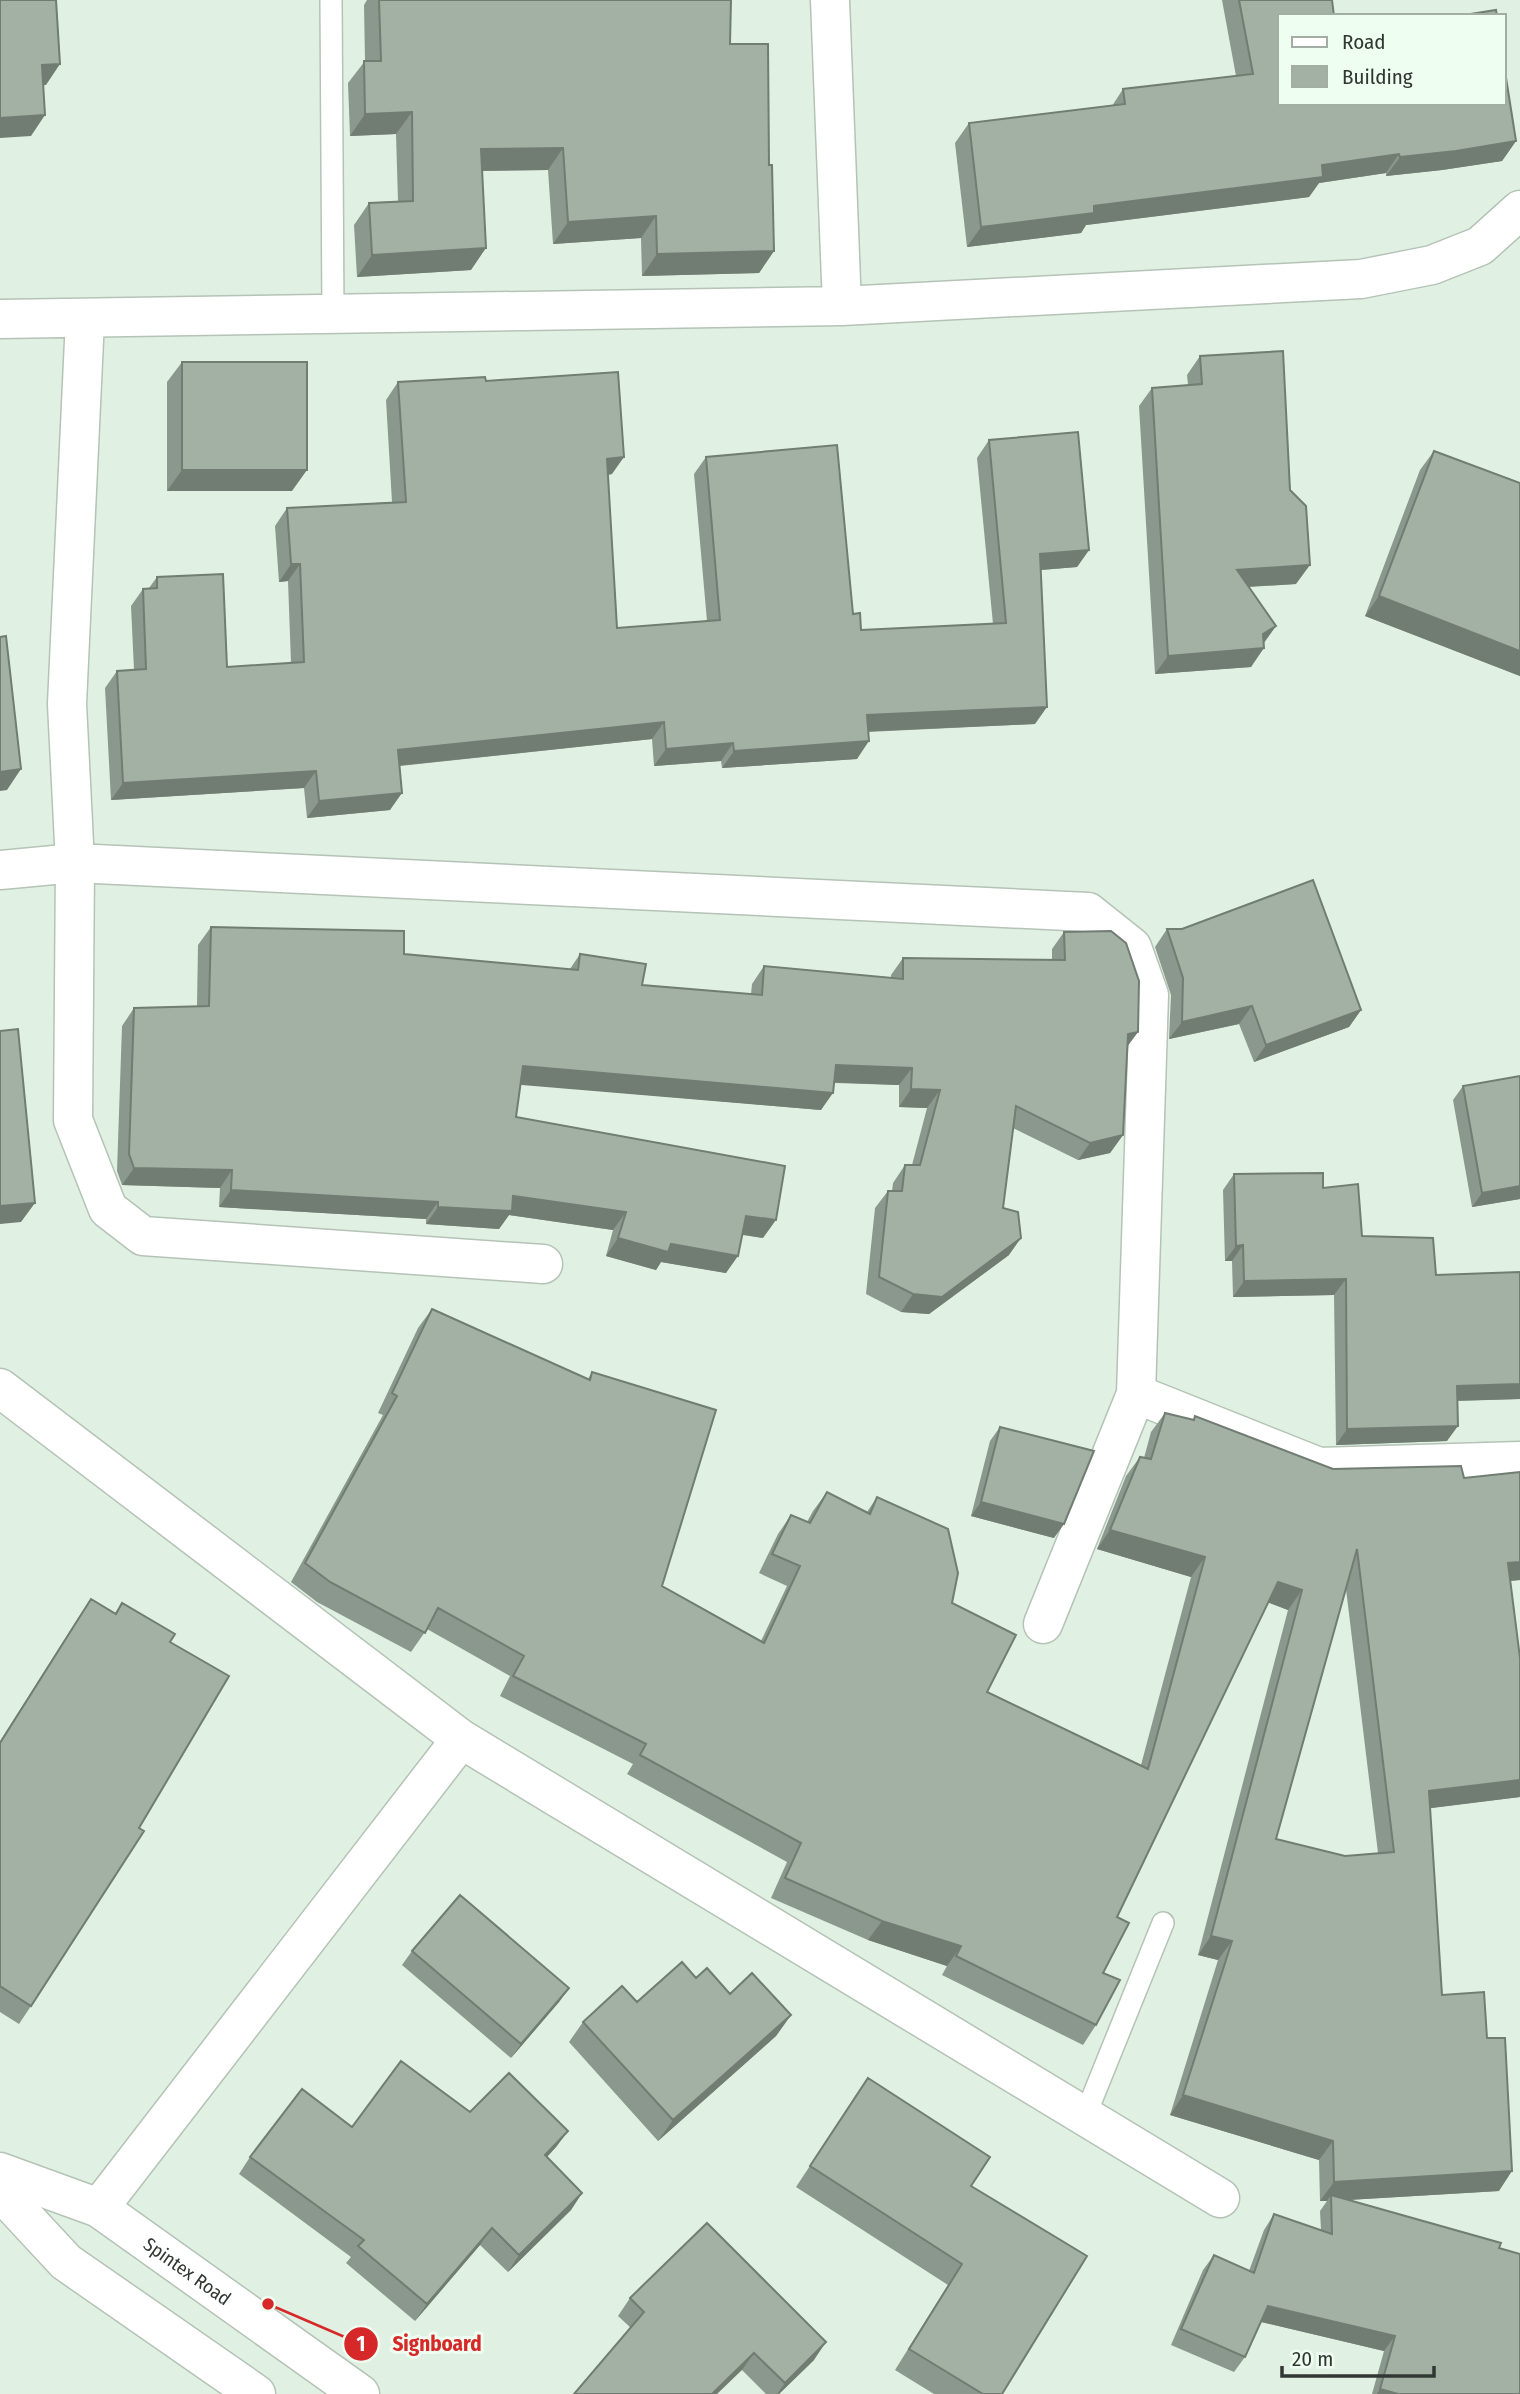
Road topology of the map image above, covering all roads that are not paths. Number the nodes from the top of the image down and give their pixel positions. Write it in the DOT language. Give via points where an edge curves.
graph roads {
  1 [pos="331,0"];
  2 [pos="830,0"];
  3 [pos="1520,210"];
  4 [pos="842,306"];
  5 [pos="333,315"];
  6 [pos="85,319"];
  7 [pos="0,320"];
  8 [pos="75,863"];
  9 [pos="0,870"];
  10 [pos="543,1264"];
  11 [pos="0,1388"];
  12 [pos="1136,1394"];
  13 [pos="1520,1461"];
  14 [pos="1043,1624"];
  15 [pos="461,1739"];
  16 [pos="1163,1923"];
  17 [pos="1085,2116"];
  18 [pos="0,2172"];
  19 [pos="0,2191"];
  20 [pos="1220,2198"];
  21 [pos="99,2208"];
  22 [pos="256,2394"];
  23 [pos="359,2394"];
  1 -- 5 [label="lane"];
  2 -- 4 [label="street"];
  3 -- 4 [label="street" via="1479,246 1432,265 1361,279"];
  4 -- 5 [label="street"];
  5 -- 6 [label="street"];
  6 -- 7 [label="street"];
  6 -- 8 [label="street" via="66,704"];
  8 -- 9 [label="street"];
  8 -- 10 [label="street" via="73,1120 108,1209 143,1236"];
  8 -- 12 [label="street" via="1088,912 1132,947 1149,995"];
  11 -- 15 [label="street"];
  12 -- 13 [label="street" via="1319,1467"];
  12 -- 14 [label="street"];
  15 -- 17 [label="street"];
  15 -- 21 [label="street"];
  16 -- 17 [label="lane"];
  17 -- 20 [label="street"];
  18 -- 21 [label="street, Spintex Road"];
  19 -- 22 [label="street" via="66,2262"];
  21 -- 23 [label="street, Spintex Road"];
}
